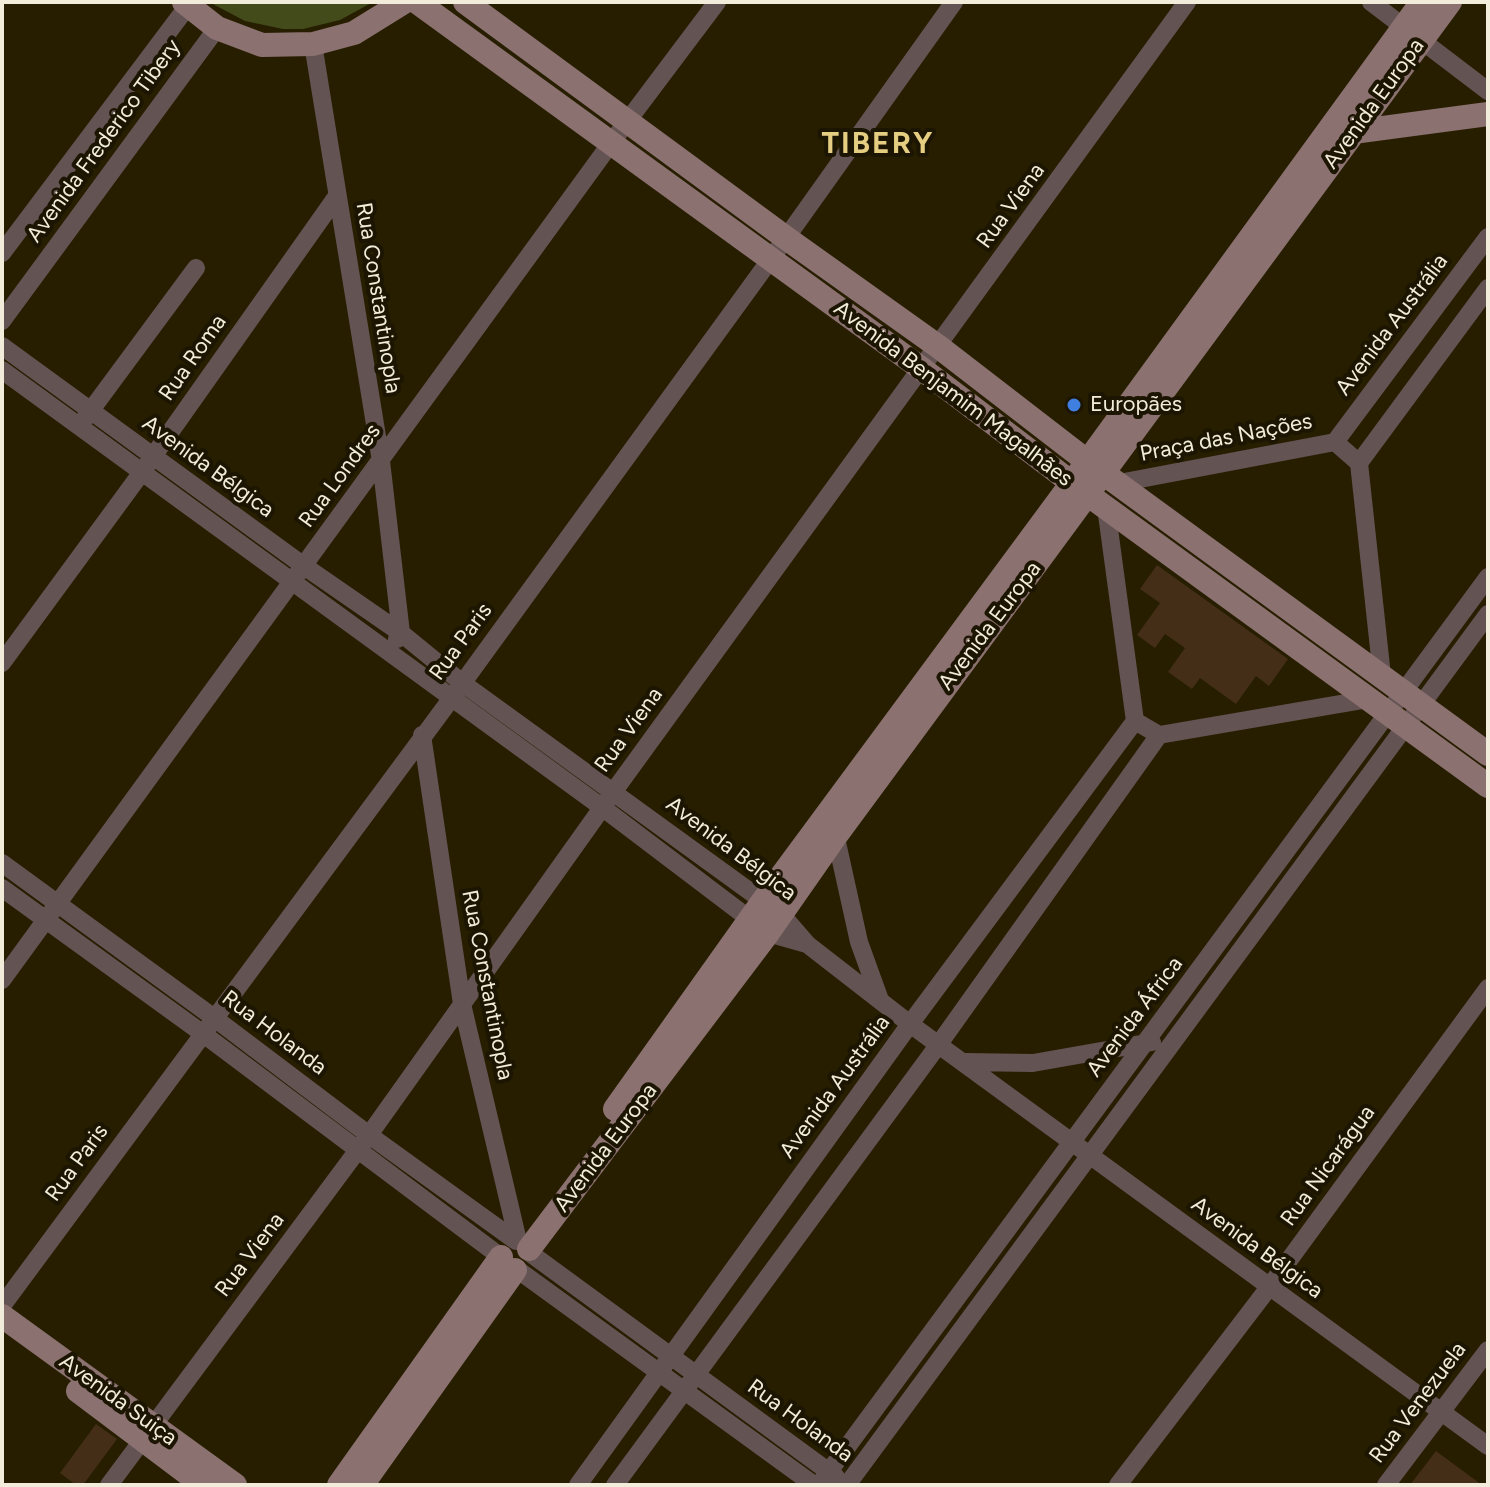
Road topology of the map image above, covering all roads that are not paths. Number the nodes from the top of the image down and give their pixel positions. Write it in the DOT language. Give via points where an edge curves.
graph roads {
  1 [pos="404,2"];
  2 [pos="417,2"];
  3 [pos="465,2"];
  4 [pos="717,2"];
  5 [pos="954,2"];
  6 [pos="1187,2"];
  7 [pos="1371,2"];
  8 [pos="1422,2"];
  9 [pos="1450,2"];
  10 [pos="186,4"];
  11 [pos="217,28"];
  12 [pos="1413,34"];
  13 [pos="313,44"];
  14 [pos="1488,91"];
  15 [pos="1488,114"];
  16 [pos="628,120"];
  17 [pos="1353,132"];
  18 [pos="611,143"];
  19 [pos="337,196"];
  20 [pos="1488,237"];
  21 [pos="786,238"];
  22 [pos="2,253"];
  23 [pos="770,260"];
  24 [pos="196,268"];
  25 [pos="1488,288"];
  26 [pos="2,321"];
  27 [pos="2,346"];
  28 [pos="939,347"];
  29 [pos="922,369"];
  30 [pos="2,370"];
  31 [pos="85,418"];
  32 [pos="1335,442"];
  33 [pos="153,456"];
  34 [pos="381,461"];
  35 [pos="1359,463"];
  36 [pos="142,472"];
  37 [pos="1103,472"];
  38 [pos="1089,494"];
  39 [pos="1211,551"];
  40 [pos="304,566"];
  41 [pos="1194,571"];
  42 [pos="1488,577"];
  43 [pos="293,582"];
  44 [pos="1488,614"];
  45 [pos="401,633"];
  46 [pos="388,652"];
  47 [pos="2,663"];
  48 [pos="1382,676"];
  49 [pos="461,682"];
  50 [pos="1412,698"];
  51 [pos="451,699"];
  52 [pos="1388,713"];
  53 [pos="1135,721"];
  54 [pos="422,735"];
  55 [pos="1159,735"];
  56 [pos="1488,754"];
  57 [pos="1488,786"];
  58 [pos="614,791"];
  59 [pos="603,808"];
  60 [pos="833,808"];
  61 [pos="835,837"];
  62 [pos="2,863"];
  63 [pos="2,888"];
  64 [pos="57,903"];
  65 [pos="766,917"];
  66 [pos="45,920"];
  67 [pos="1235,923"];
  68 [pos="1252,936"];
  69 [pos="2,980"];
  70 [pos="1488,988"];
  71 [pos="880,1000"];
  72 [pos="462,1004"];
  73 [pos="213,1017"];
  74 [pos="910,1024"];
  75 [pos="202,1033"];
  76 [pos="1178,1037"];
  77 [pos="1146,1043"];
  78 [pos="939,1044"];
  79 [pos="965,1062"];
  80 [pos="363,1142"];
  81 [pos="1071,1142"];
  82 [pos="1090,1157"];
  83 [pos="517,1253"];
  84 [pos="1270,1286"];
  85 [pos="2,1306"];
  86 [pos="2,1316"];
  87 [pos="2,1335"];
  88 [pos="1488,1350"];
  89 [pos="667,1364"];
  90 [pos="690,1382"];
  91 [pos="1440,1411"];
  92 [pos="148,1432"];
  93 [pos="607,1445"];
  94 [pos="1488,1446"];
  95 [pos="633,1461"];
  96 [pos="821,1480"];
  97 [pos="109,1485"];
  98 [pos="203,1485"];
  99 [pos="235,1485"];
  100 [pos="339,1485"];
  101 [pos="362,1485"];
  102 [pos="578,1485"];
  103 [pos="615,1485"];
  104 [pos="848,1485"];
  105 [pos="1118,1485"];
  106 [pos="1386,1485"];
  1 -- 13 [label="main road" via="354,33"];
  2 -- 18 [label="main road, Avenida Benjamim Magalhães"];
  3 -- 16 [label="main road, Avenida Benjamim Magalhães"];
  4 -- 16 [label="street, Rua Londres"];
  5 -- 21 [label="street, Rua Paris"];
  6 -- 28 [label="street, Rua Viena"];
  7 -- 12 [label="street"];
  8 -- 12 [label="main road, Avenida Europa"];
  9 -- 12 [label="main road, Avenida Europa"];
  10 -- 11 [label="main road"];
  10 -- 22 [label="street, Avenida Frederico Tibery"];
  11 -- 13 [label="main road" via="262,45"];
  11 -- 26 [label="street, Avenida Frederico Tibery"];
  12 -- 14 [label="street"];
  12 -- 17 [label="main road, Avenida Europa"];
  12 -- 37 [label="main road, Avenida Europa"];
  13 -- 19 [label="street, Rua Constantinopla"];
  15 -- 17 [label="main road"];
  16 -- 18 [label="street, Rua Londres"];
  16 -- 21 [label="main road, Avenida Benjamim Magalhães"];
  17 -- 37 [label="main road, Avenida Europa"];
  18 -- 23 [label="main road, Avenida Benjamim Magalhães"];
  18 -- 34 [label="street, Rua Londres"];
  19 -- 33 [label="street, Rua Roma"];
  19 -- 34 [label="street, Rua Constantinopla"];
  20 -- 32 [label="street, Avenida Austrália"];
  21 -- 23 [label="street, Rua Paris"];
  21 -- 28 [label="main road, Avenida Benjamim Magalhães"];
  23 -- 29 [label="main road, Avenida Benjamim Magalhães"];
  23 -- 49 [label="street, Rua Paris"];
  24 -- 31 [label="street"];
  25 -- 35 [label="street"];
  27 -- 31 [label="street, Avenida Bélgica"];
  28 -- 29 [label="street, Rua Viena"];
  28 -- 37 [label="main road, Avenida Benjamim Magalhães"];
  29 -- 38 [label="main road, Avenida Benjamim Magalhães"];
  29 -- 58 [label="street, Rua Viena"];
  30 -- 31 [label="street, Avenida Bélgica"];
  31 -- 33 [label="street, Avenida Bélgica"];
  31 -- 36 [label="street, Avenida Bélgica"];
  32 -- 35 [label="street, Praça das Nações"];
  32 -- 37 [label="street, Praça das Nações"];
  33 -- 36 [label="street, Rua Roma"];
  33 -- 40 [label="street, Avenida Bélgica"];
  34 -- 40 [label="street, Rua Londres"];
  34 -- 45 [label="street, Rua Constantinopla"];
  35 -- 48 [label="street"];
  36 -- 43 [label="street, Avenida Bélgica"];
  36 -- 47 [label="street, Rua Roma"];
  37 -- 38 [label="main road, Avenida Europa"];
  37 -- 39 [label="main road, Avenida Benjamim Magalhães"];
  38 -- 41 [label="main road, Avenida Benjamim Magalhães"];
  38 -- 53 [label="street"];
  38 -- 60 [label="main road, Avenida Europa"];
  38 -- 61 [label="main road, Avenida Europa"];
  39 -- 41 [label="main road"];
  39 -- 48 [label="main road, Avenida Benjamim Magalhães"];
  40 -- 43 [label="street, Rua Londres"];
  40 -- 45 [label="street, Avenida Bélgica"];
  41 -- 52 [label="main road, Avenida Benjamim Magalhães"];
  42 -- 50 [label="street, Avenida África"];
  43 -- 46 [label="street, Avenida Bélgica"];
  43 -- 64 [label="street, Rua Londres"];
  44 -- 50 [label="street, Avenida África"];
  45 -- 46 [label="street"];
  45 -- 49 [label="street, Avenida Bélgica"];
  46 -- 51 [label="street, Avenida Bélgica"];
  48 -- 50 [label="main road, Avenida Benjamim Magalhães"];
  49 -- 51 [label="street, Rua Paris"];
  49 -- 58 [label="street, Avenida Bélgica"];
  50 -- 52 [label="street, Avenida África"];
  50 -- 56 [label="main road, Avenida Benjamim Magalhães"];
  51 -- 54 [label="street, Rua Paris"];
  51 -- 59 [label="street, Avenida Bélgica"];
  52 -- 55 [label="street"];
  52 -- 57 [label="main road, Avenida Benjamim Magalhães"];
  52 -- 67 [label="street, Avenida África"];
  52 -- 68 [label="street, Avenida África"];
  53 -- 55 [label="street"];
  53 -- 74 [label="street, Avenida Austrália"];
  54 -- 72 [label="street, Rua Constantinopla"];
  54 -- 73 [label="street, Rua Paris"];
  55 -- 78 [label="street"];
  58 -- 59 [label="street, Rua Viena"];
  58 -- 65 [label="street, Avenida Bélgica"];
  59 -- 65 [label="street, Avenida Bélgica"];
  59 -- 72 [label="street, Rua Viena"];
  60 -- 61 [label="street"];
  60 -- 65 [label="main road, Avenida Europa"];
  61 -- 65 [label="main road, Avenida Europa"];
  61 -- 71 [label="street" via="859,942"];
  62 -- 64 [label="street, Rua Holanda"];
  63 -- 66 [label="street, Rua Holanda"];
  64 -- 66 [label="street, Rua Londres"];
  64 -- 73 [label="street, Rua Holanda"];
  65 -- 71 [label="street, Avenida Bélgica"];
  65 -- 83 [label="main road, Avenida Europa"];
  66 -- 69 [label="street, Rua Londres"];
  66 -- 75 [label="street, Rua Holanda"];
  67 -- 68 [label="street"];
  67 -- 77 [label="street, Avenida África"];
  68 -- 76 [label="street, Avenida África"];
  70 -- 84 [label="street, Rua Nicarágua"];
  71 -- 74 [label="street, Avenida Bélgica"];
  72 -- 80 [label="street, Rua Viena"];
  72 -- 83 [label="street, Rua Constantinopla"];
  73 -- 75 [label="street, Rua Paris"];
  73 -- 80 [label="street, Rua Holanda"];
  74 -- 78 [label="street, Avenida Bélgica"];
  74 -- 89 [label="street, Avenida Austrália"];
  75 -- 80 [label="street, Rua Holanda"];
  75 -- 85 [label="street, Rua Paris"];
  76 -- 77 [label="street"];
  76 -- 82 [label="street, Avenida África"];
  77 -- 79 [label="street" via="1033,1063"];
  77 -- 81 [label="street, Avenida África"];
  78 -- 79 [label="street, Avenida Bélgica"];
  78 -- 90 [label="street"];
  79 -- 81 [label="street, Avenida Bélgica"];
  80 -- 83 [label="street, Rua Holanda"];
  80 -- 92 [label="street, Rua Viena"];
  81 -- 82 [label="street, Avenida Bélgica"];
  81 -- 96 [label="street, Avenida África"];
  82 -- 84 [label="street, Avenida Bélgica"];
  82 -- 104 [label="street, Avenida África"];
  83 -- 89 [label="street, Rua Holanda"];
  83 -- 100 [label="main road, Avenida Europa"];
  83 -- 101 [label="main road, Avenida Europa"];
  84 -- 91 [label="street, Avenida Bélgica"];
  84 -- 105 [label="street, Rua Nicarágua"];
  86 -- 92 [label="main road, Avenida Suiça"];
  87 -- 92 [label="main road, Avenida Suiça"];
  88 -- 91 [label="street, Rua Venezuela"];
  89 -- 90 [label="street, Rua Holanda"];
  89 -- 93 [label="street, Avenida Austrália"];
  90 -- 95 [label="street"];
  90 -- 96 [label="street, Rua Holanda"];
  91 -- 94 [label="street, Avenida Bélgica"];
  91 -- 106 [label="street, Rua Venezuela"];
  92 -- 97 [label="street, Rua Viena"];
  92 -- 98 [label="main road, Avenida Suiça"];
  92 -- 99 [label="main road, Avenida Suiça"];
  93 -- 95 [label="street"];
  93 -- 102 [label="street, Avenida Austrália"];
  95 -- 103 [label="street"];
  96 -- 104 [label="street, Rua Holanda"];
}
